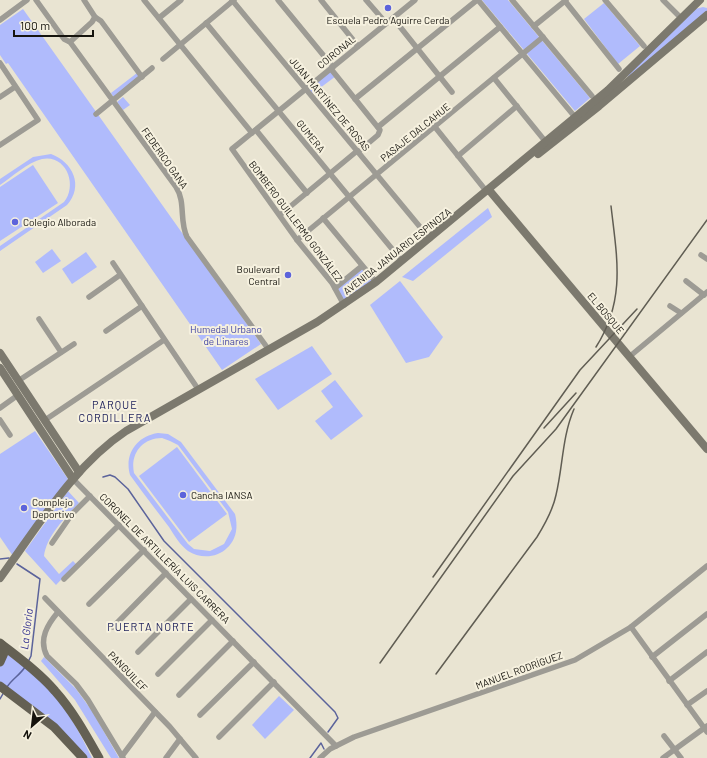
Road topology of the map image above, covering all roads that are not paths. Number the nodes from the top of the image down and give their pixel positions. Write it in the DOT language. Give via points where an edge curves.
graph roads {
  1 [pos="27,0"];
  2 [pos="36,0"];
  3 [pos="84,0"];
  4 [pos="144,0"];
  5 [pos="180,0"];
  6 [pos="233,0"];
  7 [pos="278,0"];
  8 [pos="321,0"];
  9 [pos="366,0"];
  10 [pos="415,0"];
  11 [pos="477,0"];
  12 [pos="512,0"];
  13 [pos="605,0"];
  14 [pos="664,0"];
  15 [pos="700,0"];
  16 [pos="565,1"];
  17 [pos="707,15"];
  18 [pos="95,17"];
  19 [pos="159,18"];
  20 [pos="393,18"];
  21 [pos="681,18"];
  22 [pos="0,20"];
  23 [pos="206,23"];
  24 [pos="386,23"];
  25 [pos="534,26"];
  26 [pos="500,27"];
  27 [pos="543,37"];
  28 [pos="70,42"];
  29 [pos="180,45"];
  30 [pos="358,46"];
  31 [pos="644,46"];
  32 [pos="417,49"];
  33 [pos="523,54"];
  34 [pos="163,59"];
  35 [pos="0,64"];
  36 [pos="152,68"];
  37 [pos="332,68"];
  38 [pos="619,69"];
  39 [pos="142,76"];
  40 [pos="439,76"];
  41 [pos="494,78"];
  42 [pos="15,87"];
  43 [pos="306,89"];
  44 [pos="452,92"];
  45 [pos="0,96"];
  46 [pos="592,96"];
  47 [pos="355,99"];
  48 [pos="113,101"];
  49 [pos="517,106"];
  50 [pos="279,111"];
  51 [pos="96,114"];
  52 [pos="575,117"];
  53 [pos="378,127"];
  54 [pos="435,127"];
  55 [pos="254,132"];
  56 [pos="545,141"];
  57 [pos="0,145"];
  58 [pos="232,149"];
  59 [pos="358,151"];
  60 [pos="458,156"];
  61 [pos="511,171"];
  62 [pos="330,174"];
  63 [pos="377,174"];
  64 [pos="488,191"];
  65 [pos="307,193"];
  66 [pos="350,197"];
  67 [pos="280,215"];
  68 [pos="323,218"];
  69 [pos="430,239"];
  70 [pos="297,240"];
  71 [pos="701,255"];
  72 [pos="707,259"];
  73 [pos="402,261"];
  74 [pos="113,263"];
  75 [pos="362,266"];
  76 [pos="120,275"];
  77 [pos="686,281"];
  78 [pos="376,282"];
  79 [pos="335,288"];
  80 [pos="705,293"];
  81 [pos="89,297"];
  82 [pos="344,305"];
  83 [pos="142,306"];
  84 [pos="670,306"];
  85 [pos="681,313"];
  86 [pos="40,319"];
  87 [pos="106,331"];
  88 [pos="164,340"];
  89 [pos="74,344"];
  90 [pos="269,350"];
  91 [pos="62,352"];
  92 [pos="0,353"];
  93 [pos="629,357"];
  94 [pos="0,368"];
  95 [pos="18,381"];
  96 [pos="198,389"];
  97 [pos="18,395"];
  98 [pos="28,402"];
  99 [pos="0,408"];
  100 [pos="0,420"];
  101 [pos="45,420"];
  102 [pos="10,435"];
  103 [pos="707,449"];
  104 [pos="62,455"];
  105 [pos="78,472"];
  106 [pos="73,479"];
  107 [pos="90,496"];
  108 [pos="119,525"];
  109 [pos="52,543"];
  110 [pos="144,550"];
  111 [pos="707,566"];
  112 [pos="166,573"];
  113 [pos="0,578"];
  114 [pos="64,579"];
  115 [pos="45,598"];
  116 [pos="191,598"];
  117 [pos="89,604"];
  118 [pos="58,612"];
  119 [pos="707,614"];
  120 [pos="212,620"];
  121 [pos="113,627"];
  122 [pos="631,627"];
  123 [pos="233,641"];
  124 [pos="1,644"];
  125 [pos="138,652"];
  126 [pos="707,652"];
  127 [pos="652,657"];
  128 [pos="0,662"];
  129 [pos="254,662"];
  130 [pos="158,674"];
  131 [pos="669,681"];
  132 [pos="274,682"];
  133 [pos="1,686"];
  134 [pos="707,691"];
  135 [pos="179,695"];
  136 [pos="687,705"];
  137 [pos="155,712"];
  138 [pos="200,715"];
  139 [pos="706,728"];
  140 [pos="664,736"];
  141 [pos="219,737"];
  142 [pos="180,739"];
  143 [pos="336,746"];
  144 [pos="675,750"];
  145 [pos="122,757"];
  146 [pos="83,758"];
  147 [pos="99,758"];
  148 [pos="166,758"];
  149 [pos="196,758"];
  150 [pos="320,758"];
  151 [pos="664,758"];
  152 [pos="681,758"];
  1 -- 22 [label="street"];
  2 -- 28 [label="street, FEDERICO GANA" via="64,39"];
  3 -- 18 [label="street"];
  4 -- 19 [label="street"];
  5 -- 19 [label="street"];
  6 -- 23 [label="street"];
  6 -- 43 [label="street, JUAN MARTÍNEZ DE ROSAS"];
  7 -- 37 [label="street"];
  8 -- 30 [label="street"];
  9 -- 24 [label="street"];
  10 -- 20 [label="street, COIRONAL"];
  11 -- 26 [label="street"];
  11 -- 32 [label="street"];
  12 -- 25 [label="street"];
  13 -- 31 [label="street"];
  14 -- 21 [label="street"];
  15 -- 21 [label="main road, AVENIDA JANUARIO ESPINOZA"];
  16 -- 25 [label="street"];
  16 -- 38 [label="street"];
  17 -- 61 [label="main road, AVENIDA JANUARIO ESPINOZA" via="574,127"];
  18 -- 28 [label="street"];
  18 -- 39 [label="street" via="101,21"];
  19 -- 29 [label="street"];
  20 -- 24 [label="street, COIRONAL"];
  20 -- 32 [label="street"];
  21 -- 52 [label="main road, AVENIDA JANUARIO ESPINOZA" via="616,83"];
  23 -- 29 [label="street"];
  23 -- 50 [label="street, GUMERA"];
  24 -- 30 [label="street, COIRONAL"];
  25 -- 27 [label="street"];
  26 -- 33 [label="street"];
  26 -- 40 [label="street"];
  27 -- 33 [label="street, PASAJE DALCAHUE"];
  27 -- 46 [label="street"];
  28 -- 48 [label="street, FEDERICO GANA"];
  29 -- 34 [label="street"];
  29 -- 55 [label="street"];
  30 -- 37 [label="street, COIRONAL"];
  32 -- 40 [label="street"];
  32 -- 47 [label="street"];
  33 -- 41 [label="street, PASAJE DALCAHUE"];
  33 -- 52 [label="street"];
  35 -- 42 [label="street"];
  36 -- 39 [label="street"];
  37 -- 43 [label="street, COIRONAL"];
  37 -- 47 [label="street"];
  39 -- 48 [label="street"];
  40 -- 44 [label="street"];
  40 -- 53 [label="street"];
  41 -- 49 [label="street"];
  41 -- 54 [label="street, PASAJE DALCAHUE"];
  42 -- 45 [label="street"];
  42 -- 57 [label="street" via="38,120"];
  43 -- 50 [label="street, COIRONAL"];
  43 -- 59 [label="street, JUAN MARTÍNEZ DE ROSAS"];
  47 -- 53 [label="street"];
  48 -- 51 [label="street"];
  48 -- 90 [label="street, FEDERICO GANA" via="180,193 187,237"];
  49 -- 56 [label="street"];
  49 -- 60 [label="street"];
  50 -- 55 [label="street, COIRONAL"];
  50 -- 62 [label="street, GUMERA"];
  52 -- 56 [label="main road, AVENIDA JANUARIO ESPINOZA"];
  53 -- 59 [label="street" via="380,133"];
  54 -- 60 [label="street"];
  54 -- 63 [label="street, PASAJE DALCAHUE"];
  55 -- 58 [label="street, COIRONAL"];
  55 -- 65 [label="street"];
  56 -- 61 [label="main road, AVENIDA JANUARIO ESPINOZA"];
  58 -- 67 [label="street, BOMBERO GUILLERMO GONZÁLEZ"];
  59 -- 62 [label="street"];
  59 -- 63 [label="street, JUAN MARTÍNEZ DE ROSAS"];
  60 -- 64 [label="street"];
  61 -- 64 [label="main road, AVENIDA JANUARIO ESPINOZA"];
  62 -- 65 [label="street"];
  62 -- 66 [label="street, GUMERA"];
  63 -- 66 [label="street, PASAJE DALCAHUE"];
  63 -- 69 [label="street, JUAN MARTÍNEZ DE ROSAS"];
  64 -- 69 [label="main road, AVENIDA JANUARIO ESPINOZA"];
  64 -- 93 [label="main road, EL BOSQUE"];
  65 -- 67 [label="street"];
  66 -- 68 [label="street, PASAJE DALCAHUE"];
  66 -- 73 [label="street, GUMERA"];
  67 -- 70 [label="street, BOMBERO GUILLERMO GONZÁLEZ"];
  68 -- 70 [label="street, PASAJE DALCAHUE"];
  68 -- 75 [label="street"];
  69 -- 73 [label="main road, AVENIDA JANUARIO ESPINOZA"];
  70 -- 79 [label="street, BOMBERO GUILLERMO GONZÁLEZ"];
  71 -- 72 [label="street"];
  73 -- 78 [label="main road, AVENIDA JANUARIO ESPINOZA"];
  74 -- 76 [label="street"];
  75 -- 78 [label="street"];
  75 -- 79 [label="street, AVENIDA JANUARIO ESPINOZA"];
  76 -- 81 [label="street"];
  76 -- 83 [label="street"];
  77 -- 80 [label="street"];
  78 -- 82 [label="main road, AVENIDA JANUARIO ESPINOZA"];
  79 -- 82 [label="street, BOMBERO GUILLERMO GONZÁLEZ"];
  80 -- 85 [label="street"];
  82 -- 90 [label="main road, AVENIDA JANUARIO ESPINOZA"];
  83 -- 87 [label="street"];
  83 -- 88 [label="street"];
  84 -- 85 [label="street"];
  85 -- 93 [label="street"];
  86 -- 91 [label="street"];
  88 -- 96 [label="street"];
  88 -- 101 [label="street"];
  89 -- 91 [label="street"];
  90 -- 96 [label="main road, AVENIDA JANUARIO ESPINOZA"];
  91 -- 95 [label="street"];
  92 -- 95 [label="main road, CORONEL DE ARTILLERÍA LUIS CARRERA"];
  93 -- 103 [label="main road, EL BOSQUE"];
  94 -- 97 [label="main road, CORONEL DE ARTILLERÍA LUIS CARRERA"];
  95 -- 98 [label="main road, CORONEL DE ARTILLERÍA LUIS CARRERA"];
  96 -- 105 [label="main road, AVENIDA JANUARIO ESPINOZA" via="116,437"];
  97 -- 98 [label="main road, CORONEL DE ARTILLERÍA LUIS CARRERA"];
  97 -- 99 [label="street"];
  98 -- 101 [label="main road, CORONEL DE ARTILLERÍA LUIS CARRERA"];
  98 -- 104 [label="main road, CORONEL DE ARTILLERÍA LUIS CARRERA"];
  100 -- 102 [label="street"];
  101 -- 104 [label="main road, CORONEL DE ARTILLERÍA LUIS CARRERA"];
  104 -- 105 [label="main road, CORONEL DE ARTILLERÍA LUIS CARRERA"];
  104 -- 106 [label="main road, CORONEL DE ARTILLERÍA LUIS CARRERA"];
  105 -- 106 [label="main road, AVENIDA JANUARIO ESPINOZA"];
  106 -- 107 [label="street, CORONEL DE ARTILLERÍA LUIS CARRERA"];
  106 -- 113 [label="main road, AVENIDA JANUARIO ESPINOZA"];
  107 -- 108 [label="street, CORONEL DE ARTILLERÍA LUIS CARRERA"];
  107 -- 109 [label="street" via="72,514"];
  108 -- 110 [label="street, CORONEL DE ARTILLERÍA LUIS CARRERA"];
  108 -- 114 [label="street"];
  110 -- 112 [label="street, CORONEL DE ARTILLERÍA LUIS CARRERA"];
  110 -- 117 [label="street"];
  111 -- 122 [label="street, MANUEL RODRÍGUEZ"];
  112 -- 116 [label="street, CORONEL DE ARTILLERÍA LUIS CARRERA"];
  112 -- 121 [label="street"];
  115 -- 118 [label="street, PANGUILEF"];
  116 -- 120 [label="street, CORONEL DE ARTILLERÍA LUIS CARRERA"];
  116 -- 125 [label="street"];
  118 -- 137 [label="street, PANGUILEF"];
  118 -- 145 [label="street" via="45,629 46,656 76,684"];
  119 -- 127 [label="street"];
  120 -- 123 [label="street, CORONEL DE ARTILLERÍA LUIS CARRERA"];
  120 -- 130 [label="street"];
  122 -- 127 [label="street"];
  122 -- 143 [label="street, MANUEL RODRÍGUEZ" via="559,667 360,735"];
  123 -- 129 [label="street, CORONEL DE ARTILLERÍA LUIS CARRERA"];
  123 -- 135 [label="street"];
  124 -- 128 [label="main road" via="4,653"];
  124 -- 147 [label="main road" via="31,668 63,700"];
  126 -- 131 [label="street"];
  127 -- 131 [label="street"];
  129 -- 132 [label="street, CORONEL DE ARTILLERÍA LUIS CARRERA"];
  129 -- 138 [label="street"];
  131 -- 136 [label="street"];
  132 -- 141 [label="street"];
  132 -- 143 [label="street, CORONEL DE ARTILLERÍA LUIS CARRERA"];
  133 -- 146 [label="main road" via="54,727"];
  134 -- 136 [label="street"];
  136 -- 139 [label="street"];
  137 -- 142 [label="street, PANGUILEF"];
  137 -- 145 [label="street"];
  139 -- 144 [label="street"];
  140 -- 144 [label="street"];
  142 -- 148 [label="street"];
  142 -- 149 [label="street, PANGUILEF"];
  143 -- 150 [label="street, MANUEL RODRÍGUEZ"];
  144 -- 151 [label="street"];
  144 -- 152 [label="street"];
}
